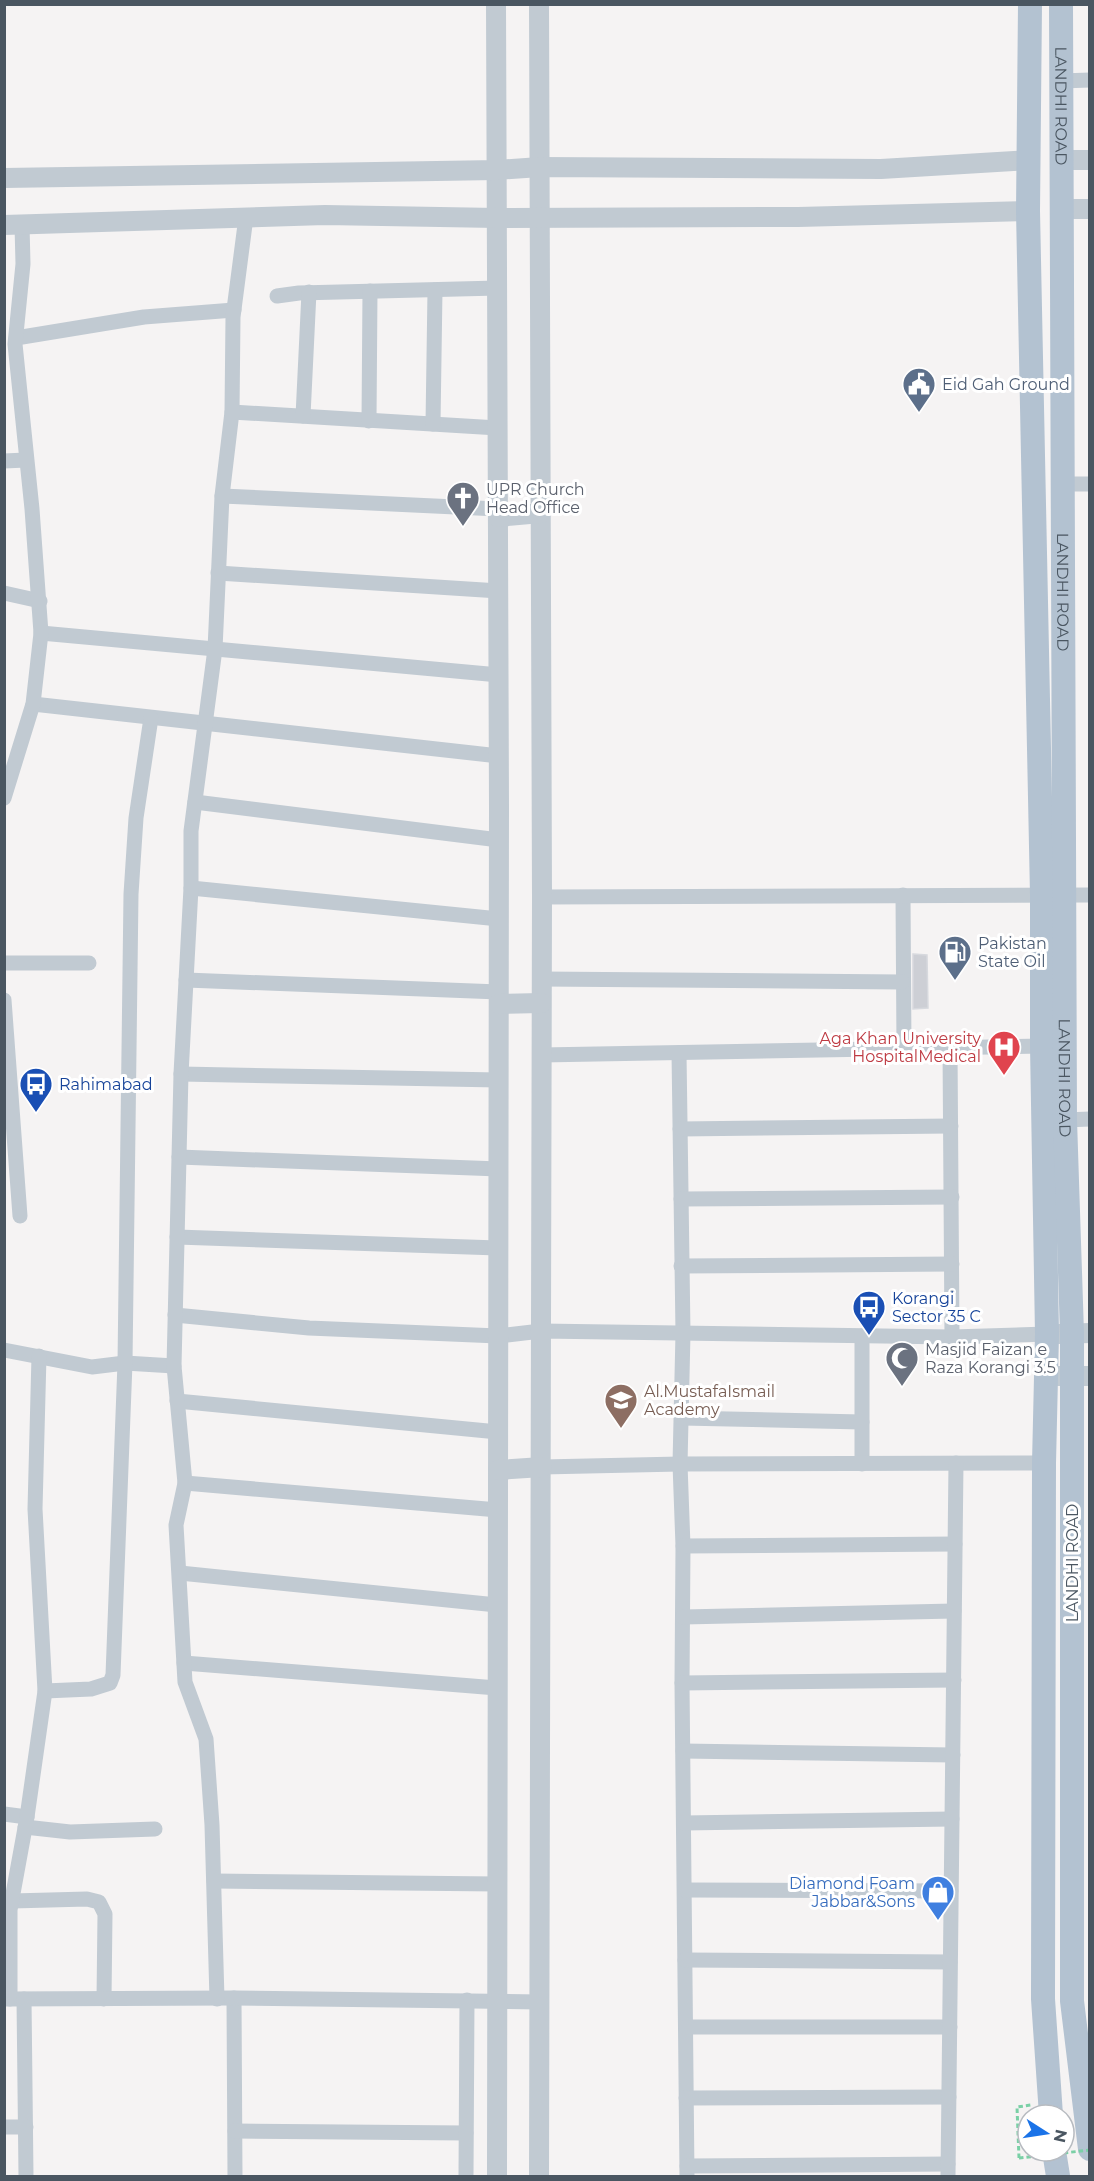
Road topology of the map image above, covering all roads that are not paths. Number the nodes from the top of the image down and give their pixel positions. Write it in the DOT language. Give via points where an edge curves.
graph roads {
  1 [pos="496,4"];
  2 [pos="538,4"];
  3 [pos="1030,4"];
  4 [pos="1061,4"];
  5 [pos="1089,80"];
  6 [pos="1061,81"];
  7 [pos="1029,160"];
  8 [pos="1062,160"];
  9 [pos="1089,160"];
  10 [pos="540,167"];
  11 [pos="497,170"];
  12 [pos="4,178"];
  13 [pos="1062,209"];
  14 [pos="1089,209"];
  15 [pos="1028,211"];
  16 [pos="246,217"];
  17 [pos="541,217"];
  18 [pos="497,218"];
  19 [pos="13,225"];
  20 [pos="498,288"];
  21 [pos="435,290"];
  22 [pos="370,291"];
  23 [pos="309,292"];
  24 [pos="277,296"];
  25 [pos="12,303"];
  26 [pos="234,310"];
  27 [pos="16,338"];
  28 [pos="12,390"];
  29 [pos="232,412"];
  30 [pos="303,416"];
  31 [pos="369,421"];
  32 [pos="433,424"];
  33 [pos="498,428"];
  34 [pos="26,460"];
  35 [pos="4,461"];
  36 [pos="1063,484"];
  37 [pos="1089,484"];
  38 [pos="222,496"];
  39 [pos="498,513"];
  40 [pos="541,513"];
  41 [pos="218,573"];
  42 [pos="499,591"];
  43 [pos="4,593"];
  44 [pos="40,601"];
  45 [pos="41,633"];
  46 [pos="215,649"];
  47 [pos="499,675"];
  48 [pos="33,704"];
  49 [pos="151,718"];
  50 [pos="206,724"];
  51 [pos="4,741"];
  52 [pos="20,745"];
  53 [pos="499,756"];
  54 [pos="4,798"];
  55 [pos="195,802"];
  56 [pos="499,840"];
  57 [pos="191,888"];
  58 [pos="903,895"];
  59 [pos="1053,895"];
  60 [pos="1089,895"];
  61 [pos="542,897"];
  62 [pos="499,919"];
  63 [pos="4,963"];
  64 [pos="89,963"];
  65 [pos="541,979"];
  66 [pos="186,980"];
  67 [pos="902,982"];
  68 [pos="499,998"];
  69 [pos="541,1003"];
  70 [pos="5,1008"];
  71 [pos="1042,1046"];
  72 [pos="950,1048"];
  73 [pos="904,1049"];
  74 [pos="680,1053"];
  75 [pos="542,1055"];
  76 [pos="181,1074"];
  77 [pos="499,1080"];
  78 [pos="1089,1119"];
  79 [pos="1065,1120"];
  80 [pos="951,1126"];
  81 [pos="680,1129"];
  82 [pos="179,1156"];
  83 [pos="10,1168"];
  84 [pos="499,1169"];
  85 [pos="952,1197"];
  86 [pos="681,1199"];
  87 [pos="20,1216"];
  88 [pos="177,1237"];
  89 [pos="498,1248"];
  90 [pos="952,1264"];
  91 [pos="681,1266"];
  92 [pos="175,1315"];
  93 [pos="542,1331"];
  94 [pos="683,1333"];
  95 [pos="1081,1333"];
  96 [pos="1047,1334"];
  97 [pos="498,1336"];
  98 [pos="862,1336"];
  99 [pos="952,1337"];
  100 [pos="4,1350"];
  101 [pos="39,1356"];
  102 [pos="125,1363"];
  103 [pos="174,1366"];
  104 [pos="1080,1376"];
  105 [pos="1046,1377"];
  106 [pos="177,1401"];
  107 [pos="682,1418"];
  108 [pos="862,1422"];
  109 [pos="498,1432"];
  110 [pos="956,1463"];
  111 [pos="1044,1463"];
  112 [pos="680,1464"];
  113 [pos="862,1464"];
  114 [pos="542,1467"];
  115 [pos="498,1470"];
  116 [pos="185,1483"];
  117 [pos="498,1510"];
  118 [pos="955,1544"];
  119 [pos="683,1546"];
  120 [pos="180,1572"];
  121 [pos="497,1605"];
  122 [pos="954,1611"];
  123 [pos="683,1617"];
  124 [pos="184,1663"];
  125 [pos="954,1680"];
  126 [pos="682,1683"];
  127 [pos="497,1688"];
  128 [pos="45,1691"];
  129 [pos="683,1751"];
  130 [pos="953,1755"];
  131 [pos="4,1814"];
  132 [pos="952,1819"];
  133 [pos="26,1822"];
  134 [pos="684,1823"];
  135 [pos="155,1829"];
  136 [pos="214,1881"];
  137 [pos="497,1884"];
  138 [pos="684,1890"];
  139 [pos="951,1891"];
  140 [pos="12,1900"];
  141 [pos="685,1960"];
  142 [pos="950,1962"];
  143 [pos="234,1998"];
  144 [pos="13,1999"];
  145 [pos="105,1999"];
  146 [pos="217,1999"];
  147 [pos="467,2000"];
  148 [pos="497,2000"];
  149 [pos="540,2002"];
  150 [pos="686,2027"];
  151 [pos="950,2027"];
  152 [pos="949,2097"];
  153 [pos="686,2098"];
  154 [pos="1050,2103"];
  155 [pos="4,2127"];
  156 [pos="26,2127"];
  157 [pos="235,2131"];
  158 [pos="466,2133"];
  159 [pos="1089,2150"];
  160 [pos="948,2170"];
  161 [pos="687,2171"];
  162 [pos="26,2176"];
  163 [pos="235,2176"];
  164 [pos="466,2176"];
  165 [pos="497,2176"];
  166 [pos="539,2176"];
  1 -- 11 [label="street"];
  2 -- 10 [label="street"];
  3 -- 7 [label="main road, LANDHI ROAD"];
  4 -- 6 [label="main road, LANDHI ROAD"];
  5 -- 6 [label="street"];
  6 -- 8 [label="main road, LANDHI ROAD"];
  7 -- 10 [label="street" via="881,169"];
  7 -- 15 [label="main road, LANDHI ROAD"];
  8 -- 9 [label="street"];
  8 -- 13 [label="main road, LANDHI ROAD"];
  10 -- 11 [label="street"];
  10 -- 17 [label="street"];
  11 -- 12 [label="street"];
  11 -- 18 [label="street"];
  13 -- 14 [label="street"];
  13 -- 36 [label="main road, LANDHI ROAD"];
  15 -- 17 [label="street" via="798,217"];
  15 -- 59 [label="main road, LANDHI ROAD"];
  16 -- 18 [label="street"];
  16 -- 19 [label="street"];
  16 -- 26 [label="street"];
  17 -- 18 [label="street"];
  17 -- 40 [label="street"];
  18 -- 20 [label="street"];
  19 -- 25 [label="street" via="23,264"];
  20 -- 21 [label="street"];
  20 -- 33 [label="street"];
  21 -- 22 [label="street"];
  21 -- 32 [label="street"];
  22 -- 23 [label="street"];
  22 -- 31 [label="street"];
  23 -- 24 [label="street"];
  23 -- 30 [label="street"];
  25 -- 27 [label="street"];
  26 -- 27 [label="street" via="144,317"];
  26 -- 29 [label="street"];
  27 -- 28 [label="street"];
  28 -- 34 [label="street"];
  29 -- 30 [label="street"];
  29 -- 38 [label="street"];
  30 -- 31 [label="street"];
  31 -- 32 [label="street"];
  32 -- 33 [label="street"];
  33 -- 39 [label="street"];
  34 -- 35 [label="street"];
  34 -- 44 [label="street"];
  36 -- 37 [label="street"];
  36 -- 59 [label="main road, LANDHI ROAD"];
  38 -- 39 [label="street"];
  38 -- 41 [label="street"];
  39 -- 40 [label="street"];
  39 -- 42 [label="street"];
  40 -- 61 [label="street"];
  41 -- 42 [label="street"];
  41 -- 46 [label="street"];
  42 -- 47 [label="street"];
  43 -- 44 [label="street"];
  44 -- 45 [label="street"];
  45 -- 46 [label="street"];
  45 -- 48 [label="street"];
  46 -- 47 [label="street"];
  46 -- 50 [label="street"];
  47 -- 53 [label="street"];
  48 -- 49 [label="street"];
  48 -- 52 [label="street"];
  49 -- 50 [label="street"];
  49 -- 102 [label="street" via="136,818 131,894"];
  50 -- 53 [label="street"];
  50 -- 55 [label="street"];
  51 -- 52 [label="street"];
  52 -- 54 [label="street"];
  53 -- 56 [label="street"];
  55 -- 56 [label="street"];
  55 -- 57 [label="street"];
  56 -- 62 [label="street"];
  57 -- 62 [label="street"];
  57 -- 66 [label="street"];
  58 -- 59 [label="street"];
  58 -- 61 [label="street"];
  58 -- 67 [label="street"];
  59 -- 60 [label="street"];
  59 -- 71 [label="main road, LANDHI ROAD"];
  59 -- 79 [label="main road, LANDHI ROAD"];
  61 -- 65 [label="street"];
  62 -- 68 [label="street"];
  63 -- 64 [label="street"];
  65 -- 67 [label="street"];
  65 -- 69 [label="street"];
  66 -- 68 [label="street"];
  66 -- 76 [label="street"];
  67 -- 73 [label="street"];
  68 -- 69 [label="street"];
  68 -- 77 [label="street"];
  69 -- 75 [label="street"];
  70 -- 83 [label="street"];
  71 -- 72 [label="street"];
  71 -- 96 [label="main road, LANDHI ROAD"];
  72 -- 73 [label="street"];
  72 -- 80 [label="street"];
  73 -- 74 [label="street"];
  74 -- 75 [label="street"];
  74 -- 81 [label="street"];
  75 -- 93 [label="street"];
  76 -- 77 [label="street"];
  76 -- 82 [label="street"];
  77 -- 84 [label="street"];
  78 -- 79 [label="street"];
  79 -- 95 [label="main road, LANDHI ROAD"];
  80 -- 81 [label="street"];
  80 -- 85 [label="street"];
  81 -- 86 [label="street"];
  82 -- 84 [label="street"];
  82 -- 88 [label="street"];
  83 -- 87 [label="street"];
  84 -- 89 [label="street"];
  85 -- 86 [label="street"];
  85 -- 90 [label="street"];
  86 -- 91 [label="street"];
  88 -- 89 [label="street"];
  88 -- 92 [label="street"];
  89 -- 97 [label="street"];
  90 -- 91 [label="street"];
  90 -- 99 [label="street"];
  91 -- 94 [label="street"];
  92 -- 97 [label="street" via="309,1328"];
  92 -- 103 [label="street"];
  93 -- 94 [label="street"];
  93 -- 97 [label="street"];
  93 -- 114 [label="street"];
  94 -- 98 [label="street"];
  94 -- 107 [label="street"];
  95 -- 96 [label="street"];
  95 -- 104 [label="main road, LANDHI ROAD"];
  96 -- 99 [label="street"];
  96 -- 105 [label="main road, LANDHI ROAD"];
  97 -- 109 [label="street"];
  98 -- 99 [label="street"];
  98 -- 108 [label="street"];
  100 -- 101 [label="street"];
  101 -- 102 [label="street" via="92,1367"];
  101 -- 128 [label="street" via="35,1509"];
  102 -- 103 [label="street"];
  102 -- 128 [label="street" via="113,1675 110,1683 91,1689"];
  103 -- 106 [label="street"];
  104 -- 105 [label="street"];
  104 -- 159 [label="main road, LANDHI ROAD" via="1072,2001"];
  105 -- 111 [label="main road, LANDHI ROAD"];
  106 -- 109 [label="street"];
  106 -- 116 [label="street"];
  107 -- 108 [label="street"];
  107 -- 112 [label="street"];
  108 -- 113 [label="street"];
  109 -- 115 [label="street"];
  110 -- 111 [label="street"];
  110 -- 113 [label="street"];
  110 -- 118 [label="street"];
  111 -- 154 [label="main road, LANDHI ROAD" via="1043,1999"];
  112 -- 113 [label="street"];
  112 -- 114 [label="street"];
  112 -- 119 [label="street"];
  114 -- 115 [label="street"];
  114 -- 149 [label="street"];
  115 -- 117 [label="street"];
  116 -- 117 [label="street"];
  116 -- 120 [label="street" via="176,1525"];
  117 -- 121 [label="street"];
  118 -- 119 [label="street"];
  118 -- 122 [label="street"];
  119 -- 123 [label="street"];
  120 -- 121 [label="street"];
  120 -- 124 [label="street"];
  121 -- 127 [label="street"];
  122 -- 123 [label="street"];
  122 -- 125 [label="street"];
  123 -- 126 [label="street"];
  124 -- 127 [label="street"];
  124 -- 136 [label="street" via="185,1682 206,1739"];
  125 -- 126 [label="street"];
  125 -- 130 [label="street"];
  126 -- 129 [label="street"];
  127 -- 137 [label="street"];
  128 -- 133 [label="street"];
  129 -- 130 [label="street"];
  129 -- 134 [label="street"];
  130 -- 132 [label="street"];
  131 -- 133 [label="street"];
  132 -- 134 [label="street"];
  132 -- 139 [label="street"];
  133 -- 135 [label="street" via="70,1832"];
  133 -- 140 [label="street"];
  134 -- 138 [label="street"];
  136 -- 137 [label="street"];
  136 -- 146 [label="street"];
  137 -- 148 [label="street"];
  138 -- 139 [label="street"];
  138 -- 141 [label="street"];
  139 -- 142 [label="street"];
  140 -- 144 [label="street"];
  140 -- 145 [label="street" via="99,1902 105,1914"];
  141 -- 142 [label="street"];
  141 -- 150 [label="street"];
  142 -- 151 [label="street"];
  143 -- 146 [label="street"];
  143 -- 147 [label="street"];
  143 -- 157 [label="street"];
  144 -- 145 [label="street"];
  144 -- 156 [label="street"];
  145 -- 146 [label="street"];
  147 -- 148 [label="street"];
  147 -- 158 [label="street"];
  148 -- 149 [label="street"];
  148 -- 165 [label="street"];
  149 -- 166 [label="street"];
  150 -- 151 [label="street"];
  150 -- 153 [label="street"];
  151 -- 152 [label="street"];
  152 -- 153 [label="street"];
  152 -- 160 [label="street"];
  153 -- 161 [label="street"];
  155 -- 156 [label="street"];
  156 -- 162 [label="street"];
  157 -- 158 [label="street"];
  157 -- 163 [label="street"];
  158 -- 164 [label="street"];
  160 -- 161 [label="street"];
}
